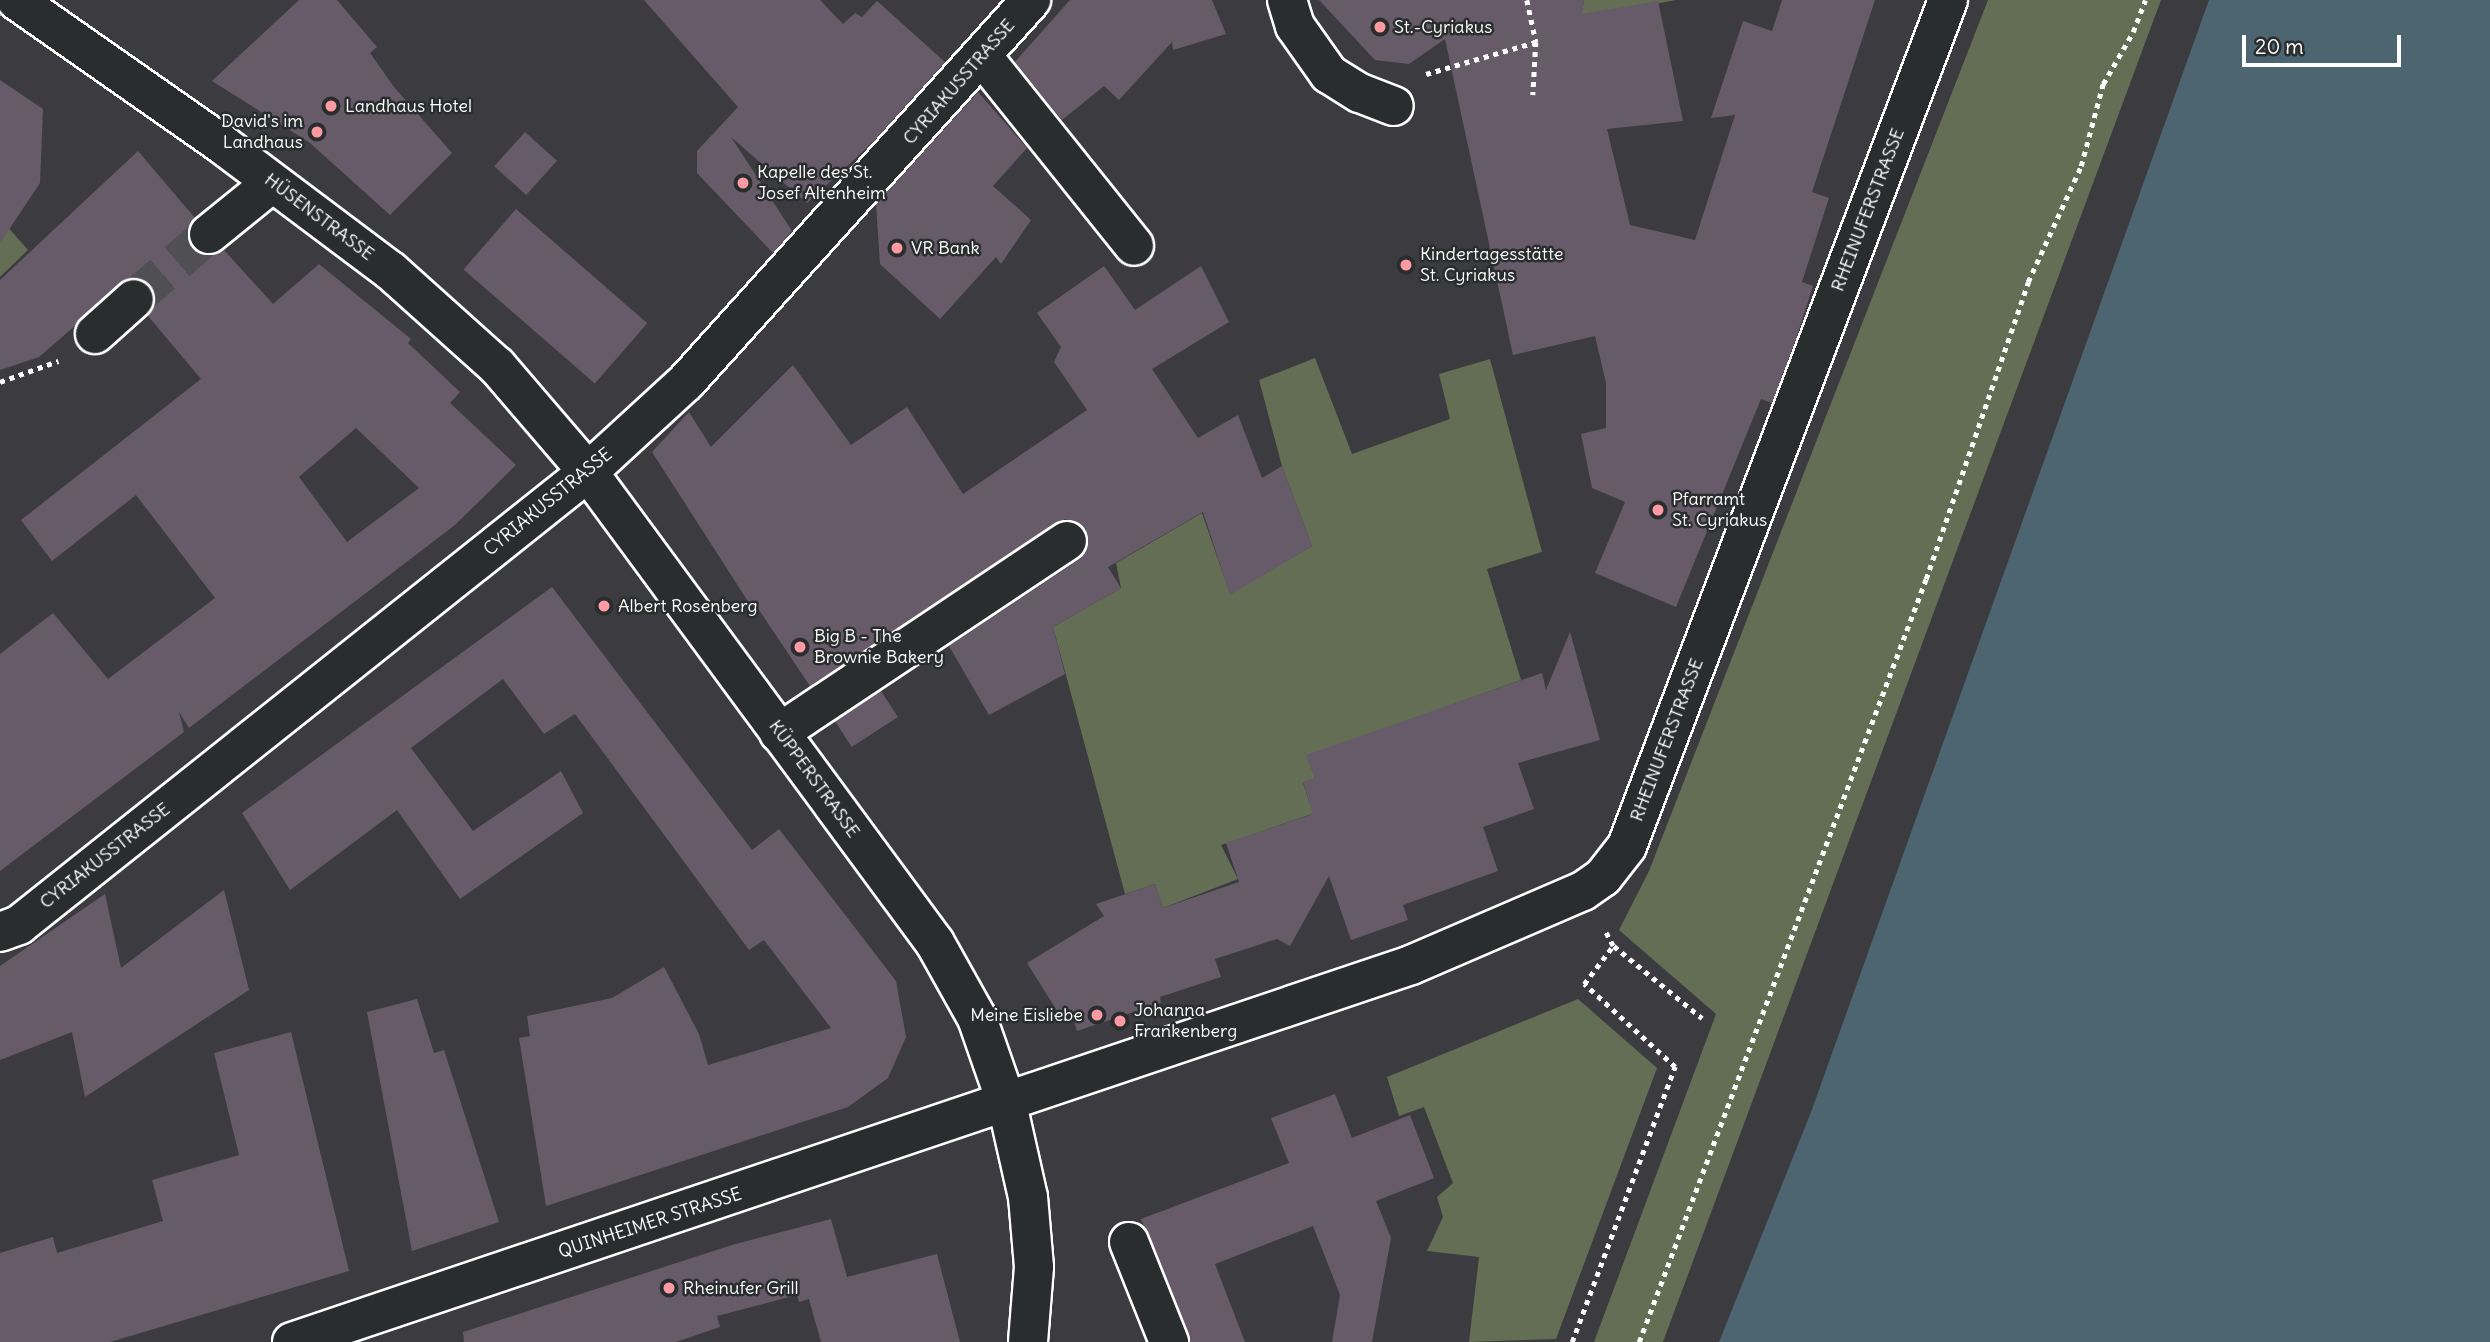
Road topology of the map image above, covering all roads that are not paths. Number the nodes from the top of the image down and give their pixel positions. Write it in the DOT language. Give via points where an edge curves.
graph roads {
  1 [pos="16,0"];
  2 [pos="1031,0"];
  3 [pos="1287,0"];
  4 [pos="1948,0"];
  5 [pos="982,56"];
  6 [pos="1377,99"];
  7 [pos="272,183"];
  8 [pos="208,234"];
  9 [pos="1134,246"];
  10 [pos="134,299"];
  11 [pos="95,334"];
  12 [pos="588,472"];
  13 [pos="1067,541"];
  14 [pos="779,733"];
  15 [pos="0,932"];
  16 [pos="1007,1104"];
  17 [pos="1129,1242"];
  18 [pos="292,1342"];
  19 [pos="1028,1342"];
  20 [pos="1169,1342"];
  1 -- 7 [label="street, HÜSENSTRASSE"];
  2 -- 5 [label="street, CYRIAKUSSTRASSE"];
  3 -- 6 [label="street" via="1295,26 1329,74"];
  4 -- 16 [label="street, RHEINUFERSTRASSE" via="1627,846 1604,877 1583,891 1411,965"];
  5 -- 9 [label="street"];
  5 -- 12 [label="street, CYRIAKUSSTRASSE" via="686,382"];
  7 -- 8 [label="street"];
  7 -- 12 [label="street, HÜSENSTRASSE" via="391,271 497,366"];
  10 -- 11 [label="street"];
  12 -- 14 [label="street, KÜPPERSTRASSE"];
  12 -- 15 [label="street, CYRIAKUSSTRASSE" via="19,925"];
  13 -- 14 [label="street"];
  14 -- 16 [label="street, KÜPPERSTRASSE" via="935,943 977,1018"];
  16 -- 18 [label="street, QUINHEIMER STRASSE"];
  16 -- 19 [label="street, KÜPPERSTRASSE" via="1028,1197 1034,1267"];
  17 -- 20 [label="street"];
}
